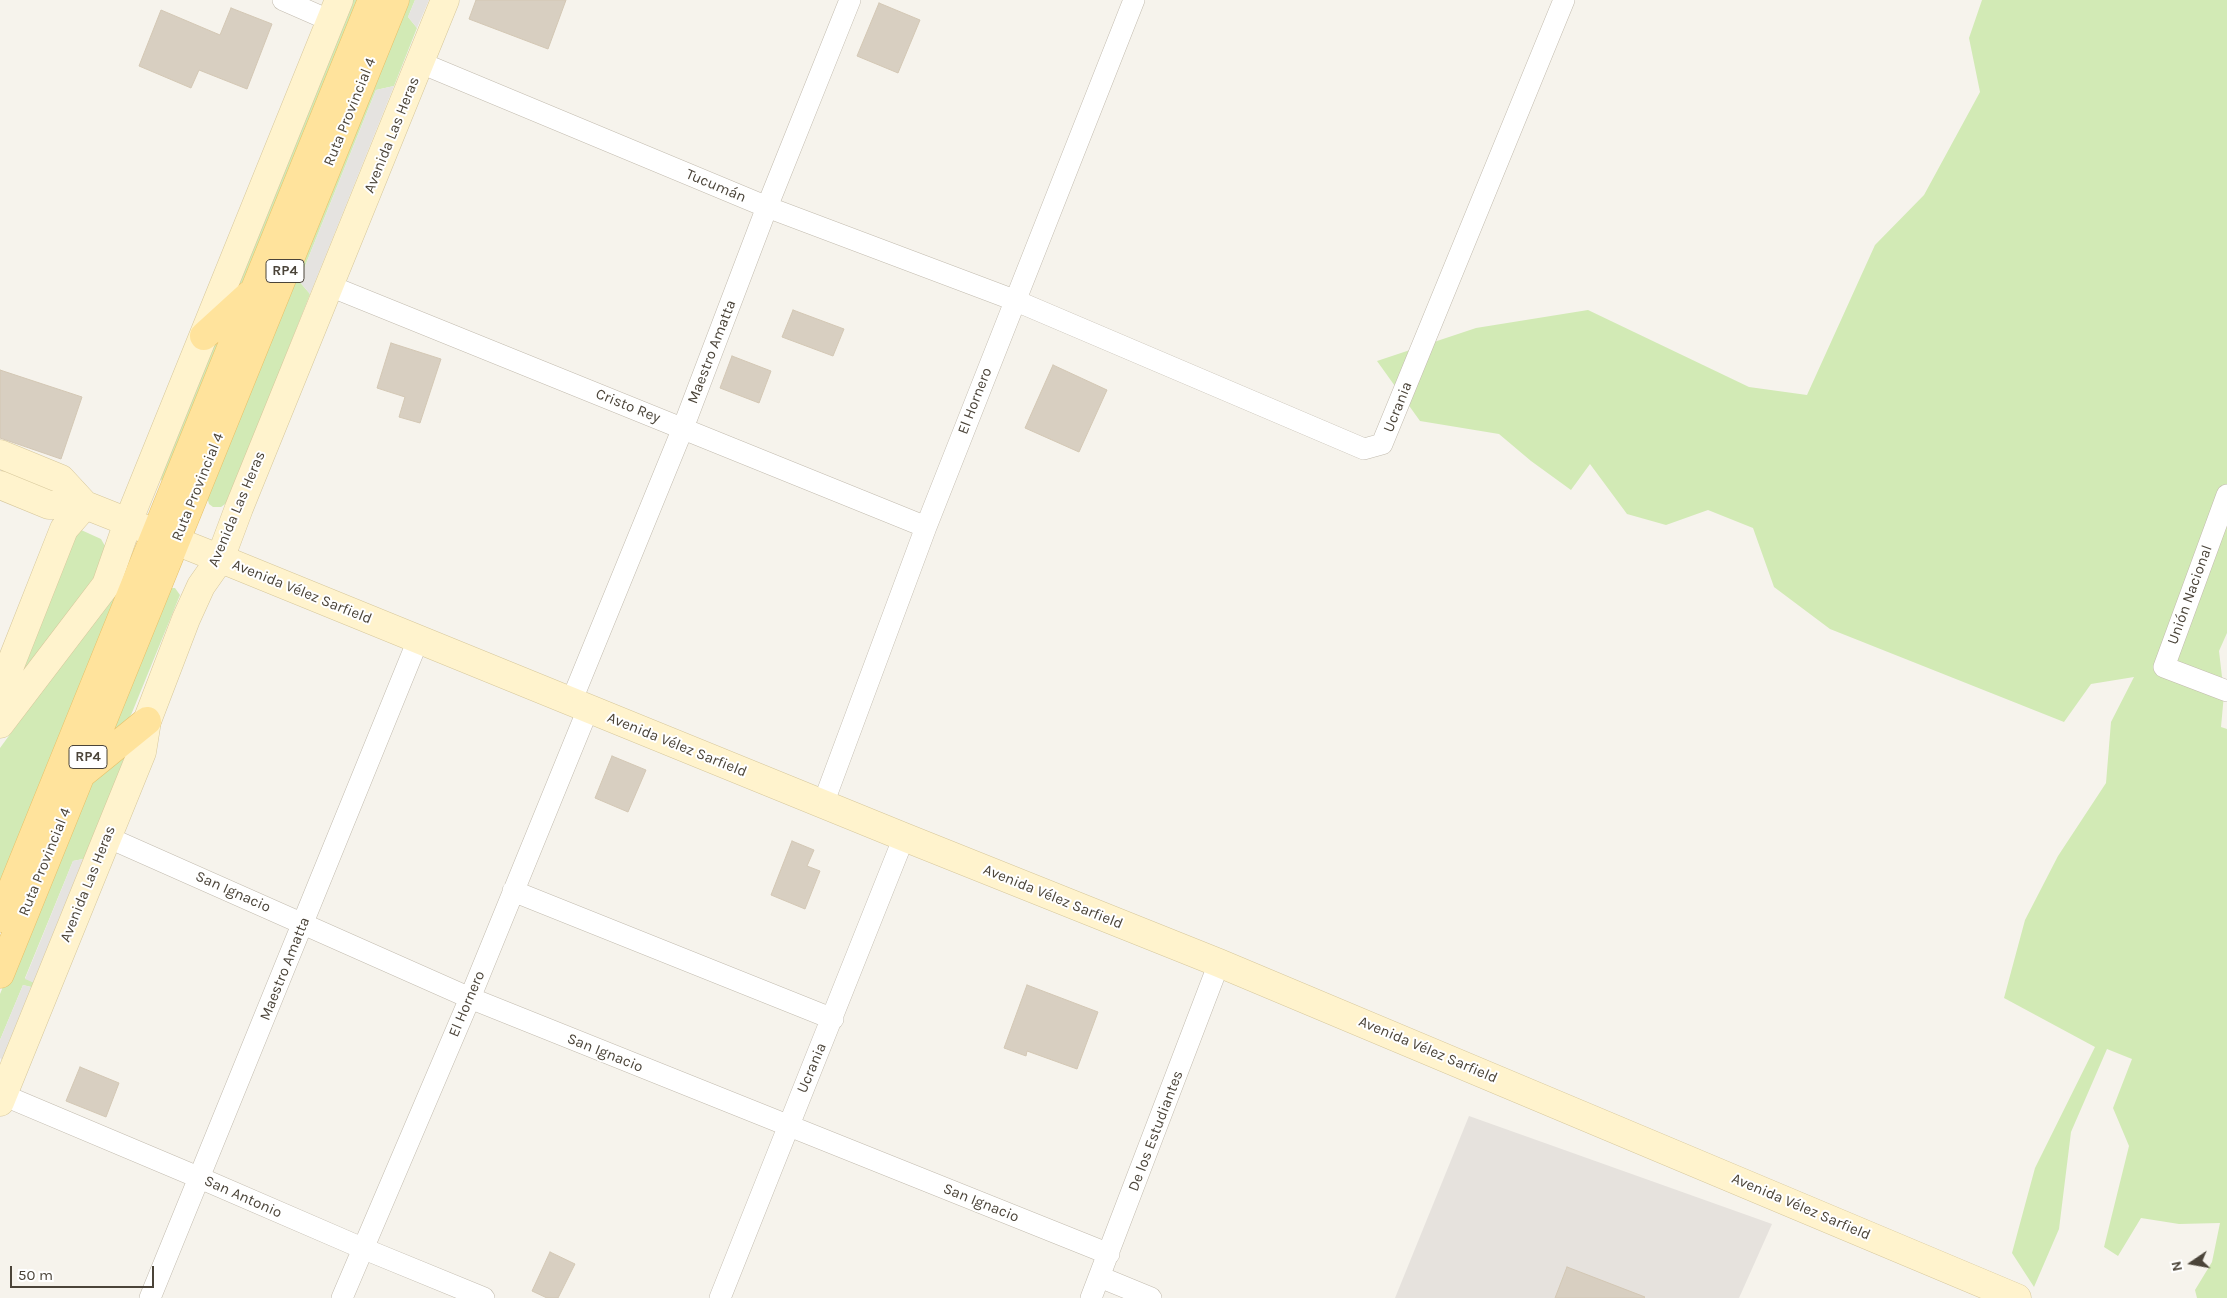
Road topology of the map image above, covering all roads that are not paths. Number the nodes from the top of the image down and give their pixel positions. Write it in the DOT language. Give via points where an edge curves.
graph roads {
  1 [pos="283,0"];
  2 [pos="372,0"];
  3 [pos="396,0"];
  4 [pos="445,0"];
  5 [pos="850,0"];
  6 [pos="1134,0"];
  7 [pos="1564,0"];
  8 [pos="335,11"];
  9 [pos="421,63"];
  10 [pos="766,207"];
  11 [pos="330,286"];
  12 [pos="256,289"];
  13 [pos="1014,300"];
  14 [pos="204,336"];
  15 [pos="683,428"];
  16 [pos="0,454"];
  17 [pos="0,485"];
  18 [pos="2227,495"];
  19 [pos="85,505"];
  20 [pos="128,522"];
  21 [pos="926,528"];
  22 [pos="166,537"];
  23 [pos="220,559"];
  24 [pos="418,640"];
  25 [pos="0,690"];
  26 [pos="2227,691"];
  27 [pos="580,706"];
  28 [pos="147,721"];
  29 [pos="0,724"];
  30 [pos="80,776"];
  31 [pos="823,804"];
  32 [pos="107,837"];
  33 [pos="904,838"];
  34 [pos="513,891"];
  35 [pos="0,918"];
  36 [pos="304,922"];
  37 [pos="1220,963"];
  38 [pos="0,974"];
  39 [pos="470,998"];
  40 [pos="833,1019"];
  41 [pos="1,1098"];
  42 [pos="788,1127"];
  43 [pos="200,1178"];
  44 [pos="362,1248"];
  45 [pos="1109,1254"];
  46 [pos="1100,1277"];
  47 [pos="150,1298"];
  48 [pos="342,1298"];
  49 [pos="484,1298"];
  50 [pos="720,1298"];
  51 [pos="1091,1298"];
  52 [pos="1151,1298"];
  53 [pos="2017,1298"];
  1 -- 8 [label="street"];
  2 -- 12 [label="main road, Ruta Provincial 4 / RP4"];
  3 -- 22 [label="main road, Ruta Provincial 4 / RP4"];
  4 -- 9 [label="main road, Avenida Las Heras"];
  5 -- 10 [label="street, Maestro Amatta"];
  6 -- 13 [label="street, El Hornero"];
  7 -- 13 [label="street, Ucrania" via="1382,444 1364,449"];
  8 -- 14 [label="main road"];
  9 -- 10 [label="street, Tucumán"];
  9 -- 11 [label="main road, Avenida Las Heras"];
  10 -- 13 [label="street, Tucumán"];
  10 -- 15 [label="street, Maestro Amatta"];
  11 -- 15 [label="street, Cristo Rey"];
  11 -- 23 [label="main road, Avenida Las Heras"];
  12 -- 14 [label="main road"];
  12 -- 22 [label="main road, Ruta Provincial 4 / RP4"];
  13 -- 21 [label="street, El Hornero"];
  14 -- 20 [label="main road"];
  15 -- 21 [label="street, Cristo Rey"];
  15 -- 27 [label="street, Maestro Amatta"];
  16 -- 19 [label="main road, Avenida Vélez Sarfield" via="61,479"];
  17 -- 19 [label="main road, Avenida Vélez Sarfield" via="49,505"];
  18 -- 26 [label="street, Unión Nacional" via="2164,667"];
  19 -- 20 [label="main road, Avenida Vélez Sarfield"];
  19 -- 25 [label="main road" via="64,529"];
  20 -- 22 [label="main road, Avenida Vélez Sarfield"];
  20 -- 29 [label="main road" via="106,585"];
  21 -- 31 [label="street, El Hornero"];
  22 -- 23 [label="main road, Avenida Vélez Sarfield"];
  22 -- 30 [label="main road, Ruta Provincial 4 / RP4"];
  22 -- 35 [label="main road, Ruta Provincial 4 / RP4"];
  23 -- 24 [label="main road, Avenida Vélez Sarfield"];
  23 -- 28 [label="main road, Avenida Las Heras" via="186,618"];
  24 -- 27 [label="main road, Avenida Vélez Sarfield"];
  24 -- 36 [label="street, Maestro Amatta"];
  27 -- 31 [label="main road, Avenida Vélez Sarfield"];
  27 -- 34 [label="street, El Hornero"];
  28 -- 30 [label="main road"];
  28 -- 32 [label="main road, Avenida Las Heras" via="142,752"];
  30 -- 38 [label="main road, Ruta Provincial 4 / RP4"];
  31 -- 33 [label="main road, Avenida Vélez Sarfield"];
  32 -- 36 [label="street, San Ignacio"];
  32 -- 41 [label="main road, Avenida Las Heras"];
  33 -- 37 [label="main road, Avenida Vélez Sarfield"];
  33 -- 40 [label="street, Ucrania"];
  34 -- 39 [label="street, El Hornero"];
  34 -- 40 [label="street"];
  36 -- 39 [label="street, San Ignacio"];
  36 -- 43 [label="street, Maestro Amatta"];
  37 -- 45 [label="street, De los Estudiantes"];
  37 -- 53 [label="main road, Avenida Vélez Sarfield"];
  39 -- 42 [label="street, San Ignacio"];
  39 -- 44 [label="street, El Hornero"];
  40 -- 42 [label="street, Ucrania"];
  41 -- 43 [label="street, San Antonio"];
  42 -- 45 [label="street, San Ignacio"];
  42 -- 50 [label="street, Ucrania"];
  43 -- 44 [label="street, San Antonio"];
  43 -- 47 [label="street, Maestro Amatta"];
  44 -- 48 [label="street, El Hornero"];
  44 -- 49 [label="street, San Antonio"];
  45 -- 46 [label="street, De los Estudiantes"];
  46 -- 51 [label="street, De los Estudiantes"];
  46 -- 52 [label="street"];
}
